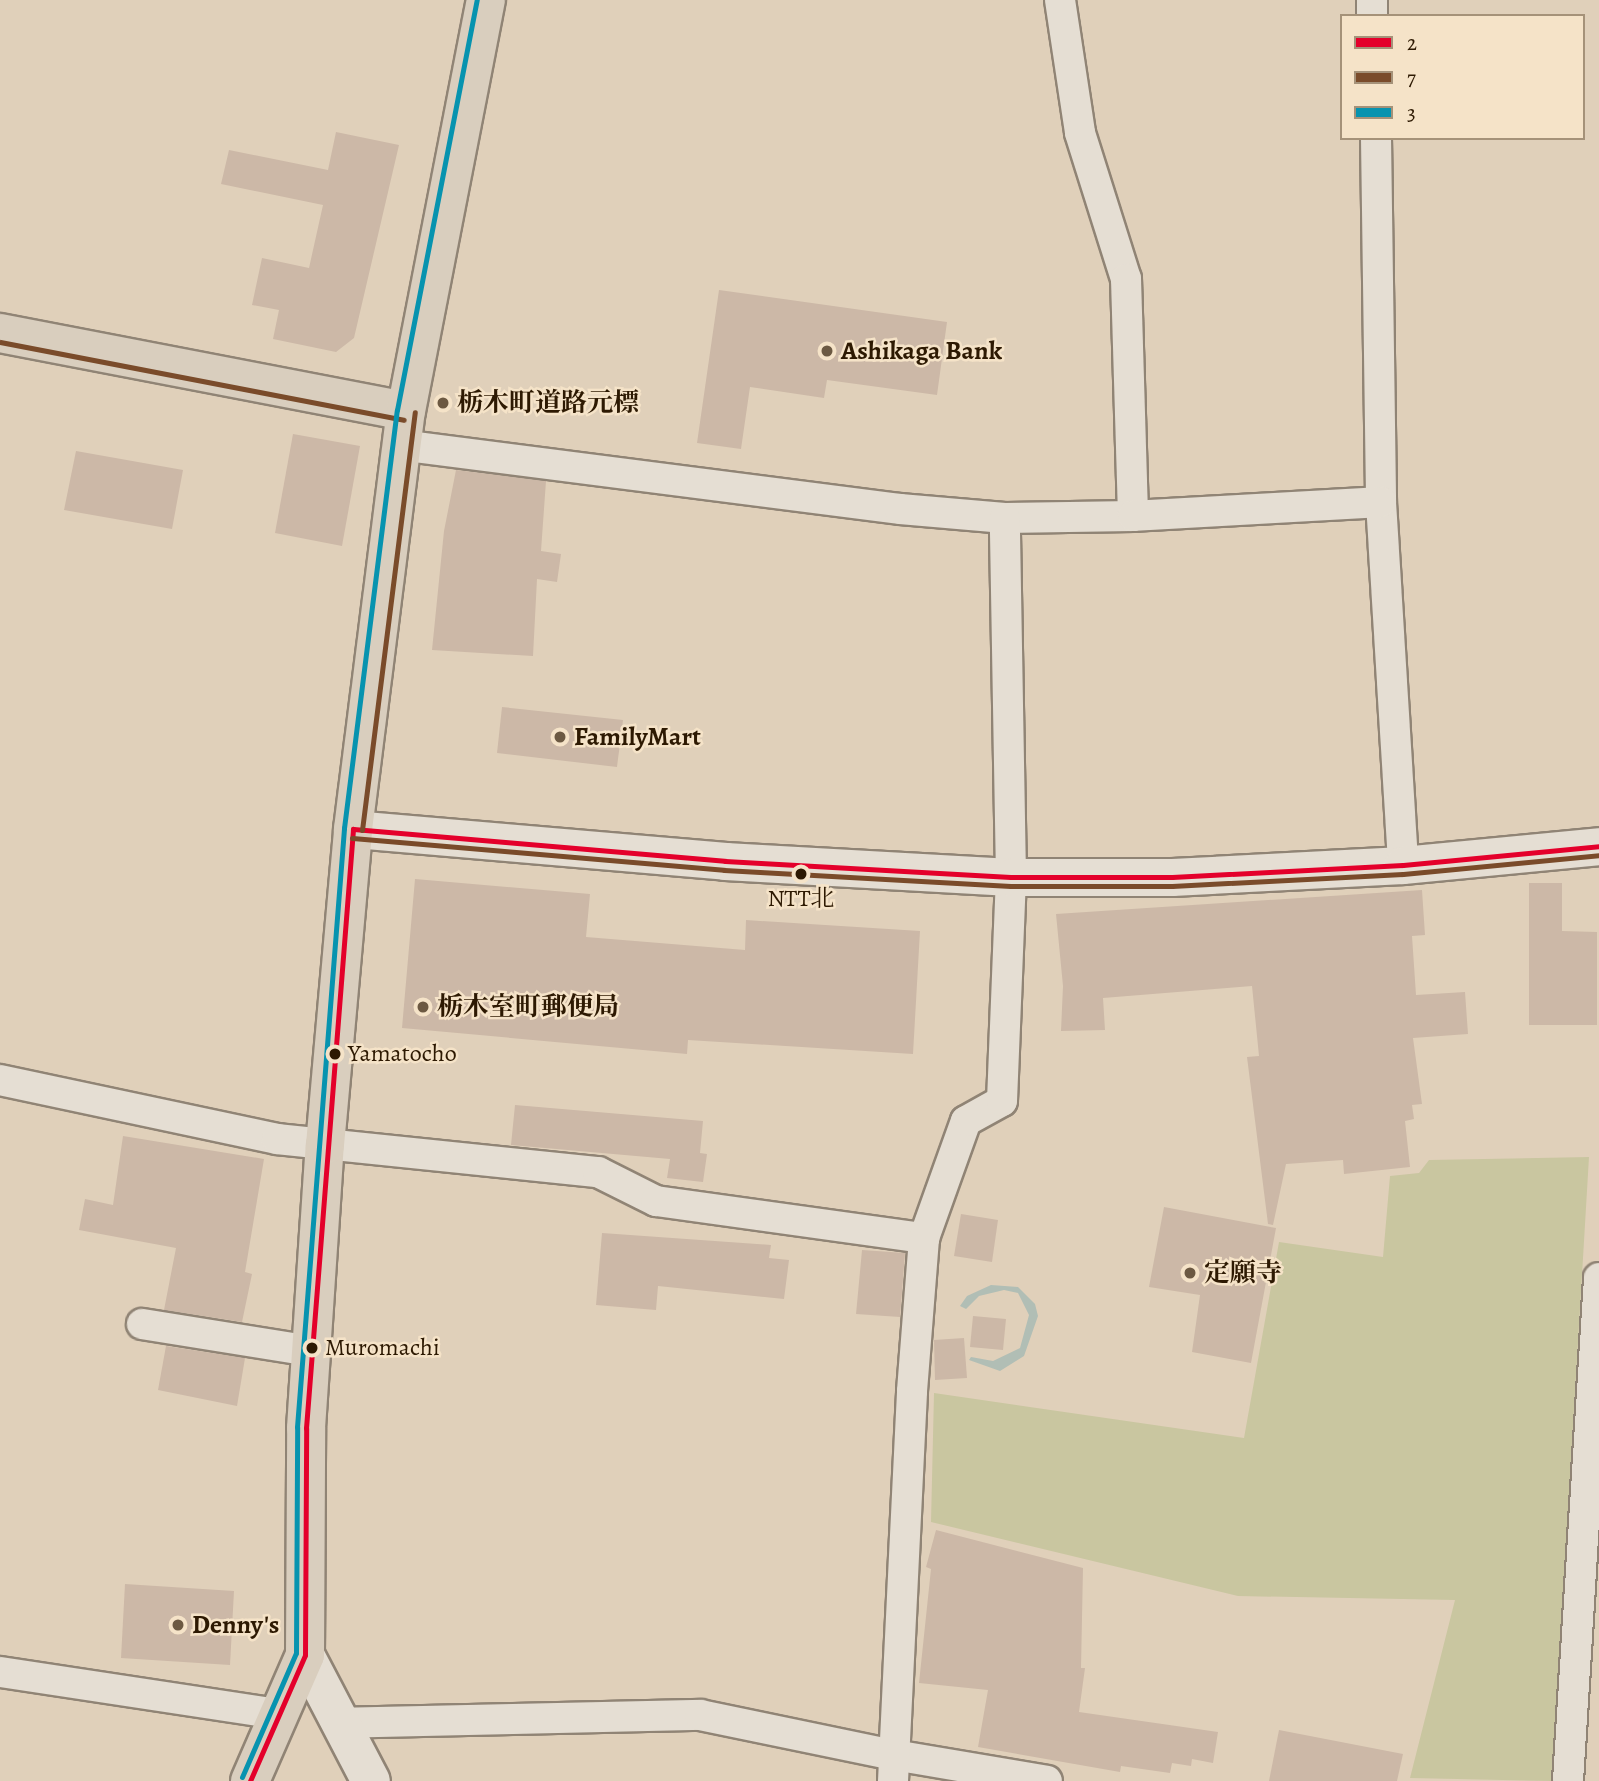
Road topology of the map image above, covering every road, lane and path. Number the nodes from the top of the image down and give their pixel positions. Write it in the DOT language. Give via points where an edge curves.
graph roads {
  1 [pos="486,0"];
  2 [pos="1060,0"];
  3 [pos="1376,140"];
  4 [pos="0,333"];
  5 [pos="403,428"];
  6 [pos="1381,502"];
  7 [pos="1133,516"];
  8 [pos="1005,518"];
  9 [pos="353,829"];
  10 [pos="1599,846"];
  11 [pos="1403,865"];
  12 [pos="1011,877"];
  13 [pos="0,1080"];
  14 [pos="325,1145"];
  15 [pos="924,1238"];
  16 [pos="1599,1278"];
  17 [pos="142,1324"];
  18 [pos="311,1352"];
  19 [pos="305,1655"];
  20 [pos="0,1672"];
  21 [pos="278,1714"];
  22 [pos="337,1723"];
  23 [pos="893,1768"];
  24 [pos="250,1781"];
  25 [pos="371,1781"];
  26 [pos="1047,1781"];
  27 [pos="1568,1781"];
  1 -- 5 [label="main road"];
  2 -- 7 [label="street" via="1080,133 1126,279"];
  3 -- 6 [label="street"];
  4 -- 5 [label="main road"];
  5 -- 8 [label="street" via="900,509"];
  5 -- 9 [label="main road"];
  6 -- 7 [label="street"];
  6 -- 11 [label="street"];
  7 -- 8 [label="street"];
  8 -- 12 [label="street"];
  9 -- 12 [label="street" via="699,859"];
  9 -- 14 [label="main road"];
  10 -- 11 [label="street"];
  11 -- 12 [label="street" via="1172,877"];
  12 -- 15 [label="street" via="1002,1101 966,1121"];
  13 -- 14 [label="street"];
  14 -- 15 [label="street" via="598,1172 656,1201"];
  14 -- 18 [label="main road"];
  15 -- 23 [label="street"];
  16 -- 27 [label="street"];
  17 -- 18 [label="street"];
  18 -- 19 [label="main road" via="303,1544"];
  19 -- 21 [label="main road"];
  19 -- 22 [label="main road"];
  20 -- 21 [label="street"];
  21 -- 24 [label="main road"];
  22 -- 23 [label="street" via="700,1715"];
  22 -- 25 [label="main road"];
  23 -- 26 [label="street"];
}
